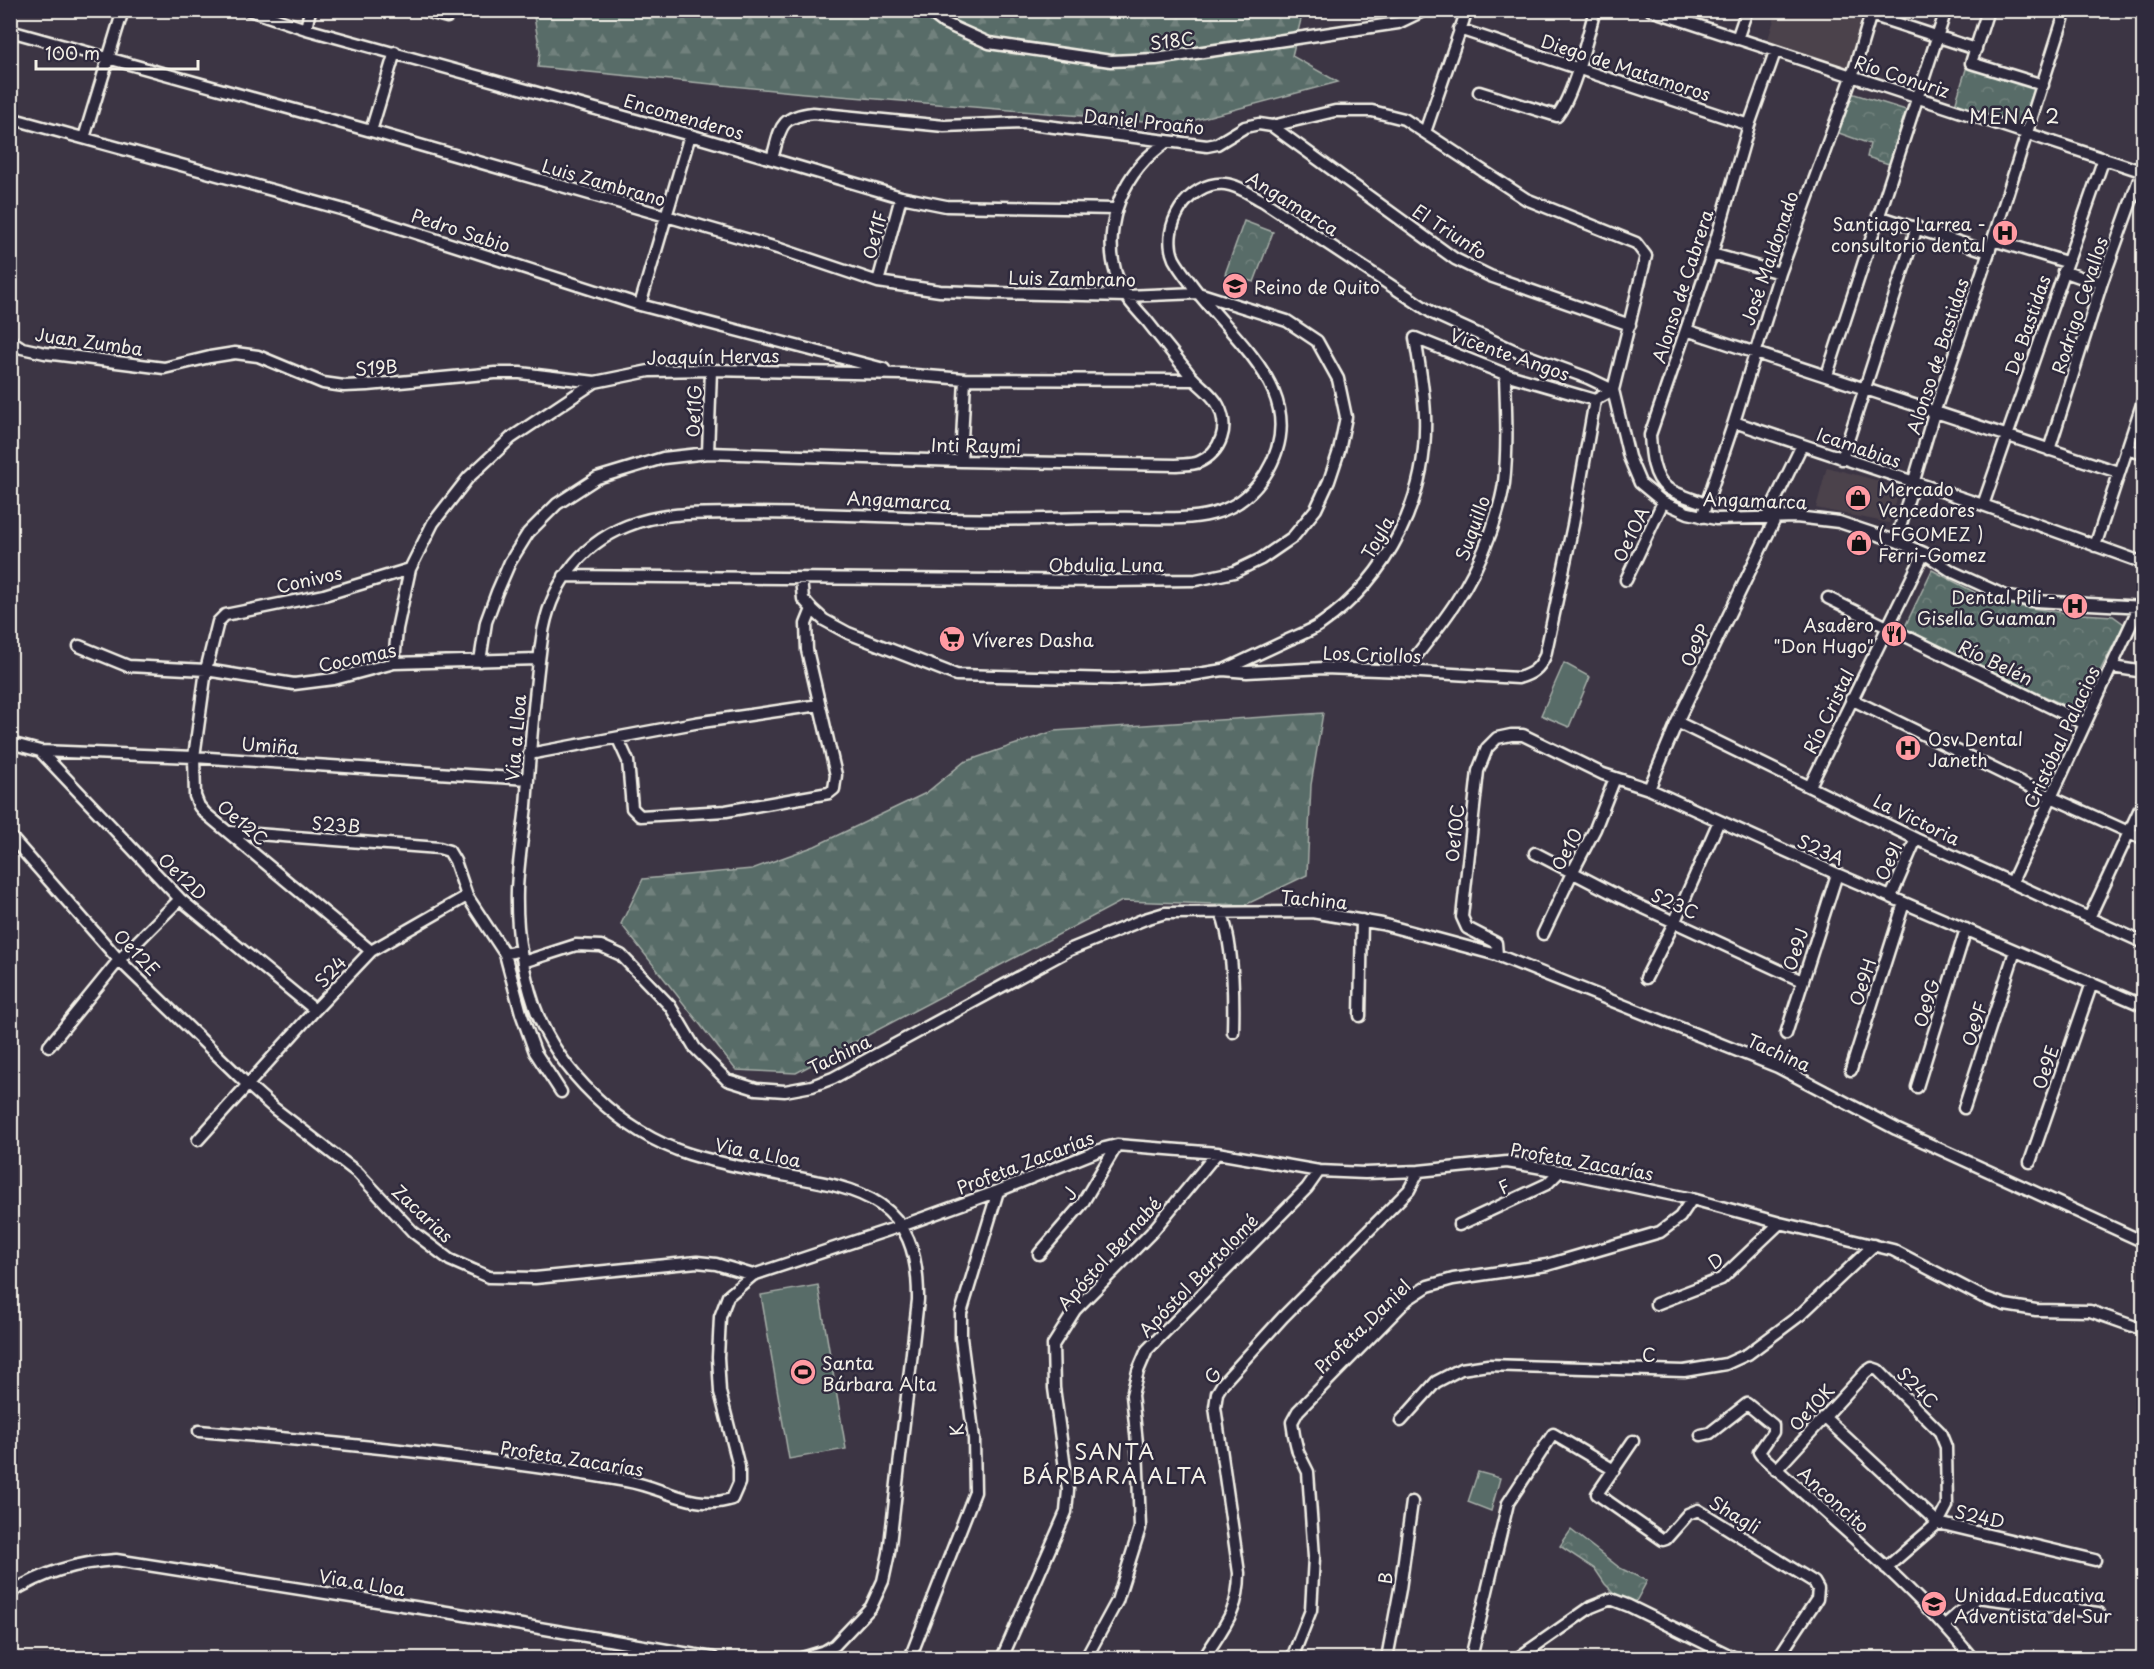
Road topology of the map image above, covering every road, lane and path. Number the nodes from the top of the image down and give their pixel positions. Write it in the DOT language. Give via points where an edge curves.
graph roads {
  1 [pos="123,10"];
  2 [pos="249,10"];
  3 [pos="310,10"];
  4 [pos="421,10"];
  5 [pos="927,10"];
  6 [pos="1425,10"];
  7 [pos="1467,10"];
  8 [pos="1594,10"];
  9 [pos="1651,10"];
  10 [pos="1747,10"];
  11 [pos="1946,10"];
  12 [pos="1988,10"];
  13 [pos="2066,10"];
  14 [pos="1670,13"];
  15 [pos="1871,13"];
  16 [pos="447,17"];
  17 [pos="306,28"];
  18 [pos="1460,29"];
  19 [pos="10,31"];
  20 [pos="1938,35"];
  21 [pos="1737,39"];
  22 [pos="1976,49"];
  23 [pos="394,52"];
  24 [pos="1775,52"];
  25 [pos="108,59"];
  26 [pos="1578,68"];
  27 [pos="1852,77"];
  28 [pos="2043,85"];
  29 [pos="1479,92"];
  30 [pos="1916,98"];
  31 [pos="10,118"];
  32 [pos="1749,125"];
  33 [pos="1272,126"];
  34 [pos="371,131"];
  35 [pos="1425,132"];
  36 [pos="690,135"];
  37 [pos="2028,135"];
  38 [pos="84,138"];
  39 [pos="1166,142"];
  40 [pos="2104,158"];
  41 [pos="772,159"];
  42 [pos="2143,171"];
  43 [pos="901,196"];
  44 [pos="1116,209"];
  45 [pos="1878,216"];
  46 [pos="667,218"];
  47 [pos="1917,227"];
  48 [pos="1993,240"];
  49 [pos="1989,252"];
  50 [pos="1712,254"];
  51 [pos="2065,267"];
  52 [pos="1780,273"];
  53 [pos="878,282"];
  54 [pos="2102,282"];
  55 [pos="1198,293"];
  56 [pos="1126,296"];
  57 [pos="640,304"];
  58 [pos="1630,325"];
  59 [pos="1686,330"];
  60 [pos="1415,338"];
  61 [pos="10,340"];
  62 [pos="1754,351"];
  63 [pos="164,368"];
  64 [pos="711,370"];
  65 [pos="902,374"];
  66 [pos="1505,374"];
  67 [pos="1827,375"];
  68 [pos="965,379"];
  69 [pos="1194,380"];
  70 [pos="595,381"];
  71 [pos="1865,389"];
  72 [pos="1613,390"];
  73 [pos="2144,398"];
  74 [pos="1595,400"];
  75 [pos="1934,413"];
  76 [pos="1734,422"];
  77 [pos="2006,435"];
  78 [pos="1802,445"];
  79 [pos="2126,449"];
  80 [pos="2049,450"];
  81 [pos="708,453"];
  82 [pos="2144,454"];
  83 [pos="1842,459"];
  84 [pos="961,461"];
  85 [pos="2118,472"];
  86 [pos="1914,483"];
  87 [pos="1664,502"];
  88 [pos="1706,504"];
  89 [pos="1983,505"];
  90 [pos="1702,517"];
  91 [pos="1771,517"];
  92 [pos="1896,541"];
  93 [pos="2095,546"];
  94 [pos="1924,553"];
  95 [pos="2144,563"];
  96 [pos="411,569"];
  97 [pos="564,576"];
  98 [pos="801,579"];
  99 [pos="1626,580"];
  100 [pos="1828,598"];
  101 [pos="2141,607"];
  102 [pos="812,609"];
  103 [pos="218,622"];
  104 [pos="1887,627"];
  105 [pos="79,646"];
  106 [pos="539,659"];
  107 [pos="480,661"];
  108 [pos="394,663"];
  109 [pos="2112,667"];
  110 [pos="206,670"];
  111 [pos="1223,670"];
  112 [pos="1404,670"];
  113 [pos="2144,672"];
  114 [pos="1851,699"];
  115 [pos="819,705"];
  116 [pos="1677,722"];
  117 [pos="2085,724"];
  118 [pos="618,739"];
  119 [pos="10,743"];
  120 [pos="1486,748"];
  121 [pos="40,751"];
  122 [pos="529,754"];
  123 [pos="194,757"];
  124 [pos="528,778"];
  125 [pos="1615,778"];
  126 [pos="1810,786"];
  127 [pos="1649,789"];
  128 [pos="2051,797"];
  129 [pos="2144,800"];
  130 [pos="1719,821"];
  131 [pos="2128,831"];
  132 [pos="230,832"];
  133 [pos="10,836"];
  134 [pos="1916,839"];
  135 [pos="2144,839"];
  136 [pos="1535,853"];
  137 [pos="1572,873"];
  138 [pos="1837,874"];
  139 [pos="2012,882"];
  140 [pos="467,896"];
  141 [pos="1890,897"];
  142 [pos="180,899"];
  143 [pos="1904,903"];
  144 [pos="1221,912"];
  145 [pos="2090,918"];
  146 [pos="1362,920"];
  147 [pos="1675,921"];
  148 [pos="1966,929"];
  149 [pos="1543,934"];
  150 [pos="2144,943"];
  151 [pos="520,950"];
  152 [pos="371,951"];
  153 [pos="2016,951"];
  154 [pos="505,954"];
  155 [pos="1497,955"];
  156 [pos="118,960"];
  157 [pos="524,962"];
  158 [pos="1646,978"];
  159 [pos="1802,981"];
  160 [pos="2092,982"];
  161 [pos="2144,1006"];
  162 [pos="315,1010"];
  163 [pos="1360,1016"];
  164 [pos="1233,1032"];
  165 [pos="1786,1034"];
  166 [pos="49,1046"];
  167 [pos="1851,1070"];
  168 [pos="247,1084"];
  169 [pos="1917,1087"];
  170 [pos="561,1092"];
  171 [pos="1964,1108"];
  172 [pos="198,1140"];
  173 [pos="1117,1145"];
  174 [pos="1217,1154"];
  175 [pos="2030,1162"];
  176 [pos="1319,1171"];
  177 [pos="1419,1171"];
  178 [pos="1560,1171"];
  179 [pos="998,1191"];
  180 [pos="1692,1199"];
  181 [pos="1780,1223"];
  182 [pos="1459,1225"];
  183 [pos="901,1226"];
  184 [pos="2144,1242"];
  185 [pos="1874,1245"];
  186 [pos="1039,1254"];
  187 [pos="753,1275"];
  188 [pos="1656,1304"];
  189 [pos="2144,1330"];
  190 [pos="1872,1368"];
  191 [pos="1824,1418"];
  192 [pos="1401,1421"];
  193 [pos="199,1431"];
  194 [pos="1701,1435"];
  195 [pos="1633,1441"];
  196 [pos="1614,1470"];
  197 [pos="1776,1470"];
  198 [pos="1412,1502"];
  199 [pos="1938,1523"];
  200 [pos="2095,1560"];
  201 [pos="1886,1568"];
  202 [pos="10,1593"];
  203 [pos="2099,1613"];
  204 [pos="1945,1625"];
  205 [pos="1524,1657"];
  206 [pos="713,1659"];
  207 [pos="802,1659"];
  208 [pos="910,1659"];
  209 [pos="1002,1659"];
  210 [pos="1086,1659"];
  211 [pos="1204,1659"];
  212 [pos="1292,1659"];
  213 [pos="1387,1659"];
  214 [pos="1471,1659"];
  215 [pos="1735,1659"];
  216 [pos="1778,1659"];
  217 [pos="1972,1659"];
  1 -- 25 [label="street"];
  2 -- 17 [label="street, Encomenderos"];
  3 -- 17 [label="street"];
  4 -- 16 [label="street"];
  5 -- 6 [label="street, S18C" via="944,23 989,43 1111,61 1156,59 1398,23"];
  7 -- 18 [label="street"];
  8 -- 26 [label="street"];
  9 -- 14 [label="street, Río Conuriz"];
  10 -- 21 [label="street"];
  11 -- 20 [label="street"];
  12 -- 22 [label="street"];
  13 -- 28 [label="street, Alonso de Bastidas"];
  14 -- 21 [label="street, Río Conuriz"];
  15 -- 20 [label="street"];
  15 -- 27 [label="street, José Maldonado"];
  17 -- 23 [label="street, Encomenderos"];
  18 -- 26 [label="street, Diego de Matamoros"];
  18 -- 35 [label="street"];
  19 -- 25 [label="street, Luis Zambrano"];
  20 -- 22 [label="street"];
  20 -- 30 [label="street"];
  21 -- 24 [label="street, Río Conuriz"];
  22 -- 28 [label="street" via="1971,63"];
  23 -- 34 [label="street"];
  23 -- 36 [label="street, Encomenderos"];
  24 -- 27 [label="street, Río Conuriz"];
  24 -- 32 [label="street, Alonso de Cabrera"];
  25 -- 34 [label="street, Luis Zambrano"];
  25 -- 38 [label="street"];
  26 -- 29 [label="street" via="1557,116"];
  26 -- 32 [label="street, Diego de Matamoros"];
  27 -- 30 [label="street, Río Conuriz"];
  27 -- 52 [label="street, José Maldonado"];
  28 -- 37 [label="street, Alonso de Bastidas"];
  30 -- 37 [label="street, Río Conuriz"];
  30 -- 45 [label="street"];
  31 -- 38 [label="street, Pedro Sabio"];
  32 -- 50 [label="street, Alonso de Cabrera"];
  33 -- 35 [label="street, Daniel Proaño" via="1335,111 1372,111 1404,119"];
  33 -- 39 [label="street, Daniel Proaño" via="1245,127 1207,146"];
  33 -- 58 [label="street, El Triunfo" via="1455,259 1490,276"];
  34 -- 46 [label="street, Luis Zambrano"];
  35 -- 58 [label="street, Daniel Proaño" via="1526,199 1636,243 1646,256"];
  36 -- 41 [label="street, Encomenderos"];
  36 -- 46 [label="street"];
  37 -- 40 [label="street, Río Conuriz"];
  37 -- 48 [label="street, Alonso de Bastidas"];
  38 -- 57 [label="street, Pedro Sabio" via="341,209"];
  39 -- 41 [label="street, Daniel Proaño" via="1022,123 944,126 813,113 787,119"];
  39 -- 44 [label="street, Inti Raymi" via="1145,160"];
  40 -- 42 [label="street, Río Conuriz"];
  40 -- 51 [label="street, De Bastidas"];
  41 -- 43 [label="street, Encomenderos"];
  42 -- 54 [label="street, Rodrigo Cevallos"];
  43 -- 44 [label="street, Encomenderos" via="945,206"];
  43 -- 53 [label="street, Oe11F"];
  44 -- 56 [label="street, Inti Raymi" via="1112,247"];
  45 -- 47 [label="street"];
  45 -- 67 [label="street"];
  46 -- 53 [label="street, Luis Zambrano" via="777,248"];
  46 -- 57 [label="street"];
  47 -- 49 [label="street"];
  47 -- 71 [label="street"];
  48 -- 49 [label="street, Alonso de Bastidas"];
  48 -- 51 [label="street"];
  49 -- 75 [label="street, Alonso de Bastidas"];
  50 -- 52 [label="street"];
  50 -- 59 [label="street, Alonso de Cabrera"];
  51 -- 54 [label="street" via="2088,280"];
  51 -- 77 [label="street, De Bastidas"];
  52 -- 62 [label="street, José Maldonado"];
  53 -- 56 [label="street, Luis Zambrano" via="940,291"];
  54 -- 80 [label="street, Rodrigo Cevallos"];
  55 -- 56 [label="street, Luis Zambrano"];
  55 -- 72 [label="street, Angamarca" via="1173,255 1173,224 1187,200 1196,193 1210,186 1229,184 1263,201 1434,314"];
  55 -- 97 [label="street, Angamarca" via="1264,370 1279,412 1277,449 1270,467 1238,503 1223,511 1191,519 672,514 627,526 607,536"];
  55 -- 98 [label="street, Obdulia Luna" via="1287,321 1317,341 1338,379 1346,417 1339,451 1316,509 1293,537 1234,572 1196,580"];
  56 -- 69 [label="street, Inti Raymi"];
  57 -- 65 [label="street, Pedro Sabio"];
  58 -- 72 [label="street"];
  59 -- 62 [label="street"];
  59 -- 88 [label="street, Alonso de Cabrera" via="1650,435 1651,456 1667,488"];
  60 -- 66 [label="street, Vicente Angos"];
  60 -- 111 [label="street, Toyla" via="1425,416 1422,457 1415,496 1382,564 1365,587 1319,625"];
  61 -- 63 [label="street, Juan Zumba" via="22,348 45,353"];
  62 -- 67 [label="street"];
  62 -- 76 [label="street, José Maldonado"];
  63 -- 70 [label="street, S19B" via="235,353 258,356 323,383 344,386 520,373"];
  64 -- 65 [label="street, Joaquín Hervas"];
  64 -- 70 [label="street, Joaquín Hervas" via="649,371"];
  64 -- 81 [label="street, Oe11G"];
  65 -- 68 [label="street, Joaquín Hervas"];
  66 -- 74 [label="street, Vicente Angos"];
  66 -- 112 [label="street, Suquillo" via="1504,485 1496,518 1468,584 1448,617"];
  67 -- 71 [label="street"];
  68 -- 69 [label="street, Joaquín Hervas"];
  68 -- 84 [label="street"];
  69 -- 84 [label="street, Inti Raymi" via="1219,406 1225,425 1212,454 1197,463"];
  70 -- 96 [label="street, Joaquín Hervas" via="511,438 468,478 433,524"];
  71 -- 75 [label="street"];
  71 -- 83 [label="street"];
  72 -- 74 [label="street"];
  72 -- 87 [label="street, Angamarca" via="1636,477"];
  73 -- 79 [label="street"];
  74 -- 112 [label="street, Los Criollos" via="1573,525 1545,656 1539,667 1518,678"];
  75 -- 77 [label="street"];
  75 -- 86 [label="street, Alonso de Bastidas"];
  76 -- 78 [label="street, Icamabias"];
  76 -- 88 [label="street, José Maldonado"];
  77 -- 80 [label="street"];
  77 -- 89 [label="street, De Bastidas"];
  78 -- 83 [label="street, Icamabias"];
  78 -- 91 [label="street, Oe9P"];
  79 -- 82 [label="street"];
  79 -- 85 [label="street"];
  80 -- 85 [label="street"];
  81 -- 84 [label="street, Inti Raymi"];
  81 -- 107 [label="street, Inti Raymi" via="663,458 597,477 557,504 528,533 510,562 486,622"];
  83 -- 86 [label="street, Icamabias"];
  85 -- 93 [label="street"];
  86 -- 89 [label="street, Icamabias"];
  86 -- 92 [label="street, Alonso de Bastidas"];
  87 -- 90 [label="street, Angamarca"];
  87 -- 99 [label="street, Oe10A"];
  88 -- 90 [label="street, José Maldonado"];
  89 -- 93 [label="street, Icamabias"];
  90 -- 91 [label="street, Angamarca"];
  91 -- 92 [label="street, Angamarca" via="1839,522"];
  91 -- 116 [label="street, Oe9P"];
  92 -- 94 [label="street, Angamarca"];
  93 -- 95 [label="street, Icamabias"];
  94 -- 101 [label="street, Angamarca" via="1953,572 2008,597"];
  94 -- 104 [label="street, Río Cristal"];
  96 -- 103 [label="street, Conivos" via="324,595 239,611"];
  96 -- 108 [label="street, Joaquín Hervas" via="397,629"];
  97 -- 98 [label="street, Obdulia Luna"];
  97 -- 106 [label="street, Angamarca" via="548,608"];
  98 -- 102 [label="street" via="803,599"];
  100 -- 104 [label="street, Río Belén"];
  101 -- 109 [label="street, Cristóbal Palacios"];
  102 -- 111 [label="street, Los Criollos" via="848,633 956,675 1114,679"];
  102 -- 115 [label="street" via="805,636"];
  103 -- 110 [label="street, Oe12C"];
  104 -- 114 [label="street, Río Cristal"];
  104 -- 117 [label="street, Río Belén"];
  105 -- 110 [label="street, Cocomas" via="128,666"];
  106 -- 107 [label="street, Cocomas"];
  106 -- 122 [label="street, Via a Lloa"];
  107 -- 108 [label="street, Cocomas"];
  108 -- 110 [label="street, Cocomas" via="334,680 294,684"];
  109 -- 113 [label="street"];
  109 -- 117 [label="street, Cristóbal Palacios"];
  110 -- 123 [label="street, Oe12C"];
  111 -- 112 [label="street, Los Criollos"];
  114 -- 126 [label="street, Río Cristal"];
  114 -- 128 [label="street"];
  115 -- 118 [label="street"];
  115 -- 118 [label="street" via="837,775 834,789 822,796 726,811 640,816 632,808 628,761"];
  116 -- 126 [label="street, La Victoria"];
  116 -- 127 [label="street, Oe9P"];
  117 -- 128 [label="street, Cristóbal Palacios"];
  118 -- 122 [label="street"];
  119 -- 121 [label="street, Umiña"];
  120 -- 125 [label="street, S23A" via="1497,738 1523,735"];
  120 -- 155 [label="street, Oe10C" via="1478,771 1462,917 1467,928 1496,943"];
  121 -- 123 [label="street, Umiña"];
  121 -- 142 [label="street, Oe12D"];
  122 -- 124 [label="street, Via a Lloa"];
  123 -- 124 [label="street, Umiña"];
  123 -- 132 [label="street, Oe12C" via="199,806"];
  124 -- 151 [label="street, Via a Lloa" via="517,891"];
  125 -- 127 [label="street, S23A"];
  125 -- 137 [label="street, Oe10"];
  126 -- 134 [label="street, La Victoria"];
  127 -- 130 [label="street, S23A"];
  128 -- 131 [label="street"];
  128 -- 139 [label="street, Cristóbal Palacios"];
  129 -- 131 [label="street"];
  130 -- 138 [label="street, S23A"];
  130 -- 147 [label="street"];
  131 -- 135 [label="street"];
  131 -- 145 [label="street"];
  132 -- 140 [label="street, S23B" via="439,848 449,851 455,861"];
  132 -- 152 [label="street, Oe12C"];
  133 -- 156 [label="street, Oe12E"];
  134 -- 139 [label="street, La Victoria"];
  134 -- 141 [label="street, Oe9I"];
  136 -- 137 [label="street, S23C"];
  137 -- 147 [label="street, S23C"];
  137 -- 149 [label="street, Oe10"];
  138 -- 141 [label="street, S23A"];
  138 -- 159 [label="street, Oe9J"];
  139 -- 145 [label="street, La Victoria"];
  140 -- 152 [label="street, S24"];
  140 -- 154 [label="street"];
  141 -- 143 [label="street, S23A"];
  142 -- 156 [label="street"];
  142 -- 162 [label="street, Oe12D"];
  143 -- 148 [label="street, S23A"];
  143 -- 167 [label="street, Oe9H"];
  144 -- 146 [label="street, Tachina" via="1312,912"];
  144 -- 157 [label="street, Tachina" via="1165,913 1069,950 833,1078 785,1091 756,1089 727,1080 695,1048 670,1006 621,955 601,946 576,945"];
  144 -- 164 [label="street" via="1227,926 1231,960"];
  145 -- 150 [label="street, La Victoria"];
  146 -- 155 [label="street, Tachina"];
  146 -- 163 [label="street"];
  147 -- 158 [label="street"];
  147 -- 159 [label="street, S23C"];
  148 -- 153 [label="street, S23A"];
  148 -- 169 [label="street, Oe9G"];
  151 -- 154 [label="street"];
  151 -- 157 [label="street, Via a Lloa"];
  152 -- 162 [label="street, S24"];
  153 -- 160 [label="street, S23A"];
  153 -- 171 [label="street, Oe9F"];
  154 -- 170 [label="street" via="535,1052"];
  155 -- 184 [label="street, Tachina" via="1778,1066 1896,1129"];
  156 -- 166 [label="street"];
  156 -- 168 [label="street, Oe12E"];
  157 -- 183 [label="street, Via a Lloa" via="534,1006 549,1039 600,1103 619,1119 688,1154 850,1189 883,1207"];
  159 -- 165 [label="street, Oe9J"];
  160 -- 161 [label="street, S23A"];
  160 -- 175 [label="street, Oe9E"];
  162 -- 168 [label="street, S24"];
  168 -- 172 [label="street, S24"];
  168 -- 187 [label="street, Zacarias" via="358,1173 413,1232 450,1260 489,1277 535,1278 697,1262"];
  173 -- 174 [label="street, Profeta Zacarías"];
  173 -- 179 [label="street, Profeta Zacarías"];
  173 -- 186 [label="street, J" via="1082,1204"];
  174 -- 176 [label="street, Profeta Zacarías"];
  174 -- 209 [label="street, Apóstol Bernabé" via="1151,1233 1074,1310 1053,1345 1054,1388 1068,1490 1066,1512"];
  176 -- 177 [label="street, Profeta Zacarías"];
  176 -- 210 [label="street, Apóstol Bartolomé" via="1307,1188 1147,1350 1132,1395 1140,1528 1117,1601"];
  177 -- 178 [label="street, Profeta Zacarías" via="1507,1162"];
  177 -- 211 [label="street, G" via="1409,1190 1283,1317 1217,1394 1215,1407 1239,1593 1234,1610"];
  178 -- 180 [label="street, Profeta Zacarías"];
  178 -- 182 [label="street, F" via="1548,1184"];
  179 -- 183 [label="street, Profeta Zacarías"];
  179 -- 208 [label="street, K" via="961,1313 974,1439 975,1492"];
  180 -- 181 [label="street, Profeta Zacarías"];
  180 -- 212 [label="street, Profeta Daniel" via="1680,1217 1660,1232 1547,1265 1428,1286 1408,1299 1298,1411 1292,1422 1293,1435 1308,1472 1314,1557 1311,1610"];
  181 -- 185 [label="street, Profeta Zacarías"];
  181 -- 188 [label="street, D" via="1721,1279"];
  183 -- 187 [label="street, Profeta Zacarías"];
  183 -- 207 [label="street, Via a Lloa" via="914,1259 918,1300 883,1581 871,1607 854,1627 825,1651"];
  185 -- 189 [label="street, Profeta Zacarías" via="1912,1258 2005,1305 2090,1311"];
  185 -- 192 [label="street, C" via="1800,1315 1748,1354 1726,1364 1684,1371 1488,1365 1461,1369 1436,1382"];
  187 -- 193 [label="street, Profeta Zacarías" via="728,1296 720,1317 720,1392 739,1467 739,1483 732,1498 717,1503 702,1503 629,1481 400,1449"];
  190 -- 191 [label="street, Oe10K"];
  190 -- 199 [label="street, S24C" via="1940,1432 1946,1447 1948,1501"];
  191 -- 197 [label="street, Oe10K"];
  191 -- 199 [label="street, S24D"];
  194 -- 197 [label="street, Anconcito" via="1710,1433 1747,1404 1773,1425 1773,1432 1759,1452"];
  195 -- 196 [label="street, Shagli"];
  196 -- 214 [label="street" via="1553,1434 1508,1503"];
  196 -- 216 [label="street, Shagli" via="1597,1494 1660,1539 1666,1539 1688,1514 1698,1510 1814,1582 1817,1599"];
  197 -- 201 [label="street, Anconcito"];
  198 -- 213 [label="street, B"];
  199 -- 200 [label="street, S24D"];
  199 -- 201 [label="street"];
  201 -- 204 [label="street, Anconcito"];
  202 -- 206 [label="street, Via a Lloa" via="70,1566 116,1560"];
  203 -- 204 [label="street" via="1977,1596"];
  204 -- 217 [label="street, Anconcito"];
  205 -- 215 [label="street" via="1591,1607 1611,1599"];
}
